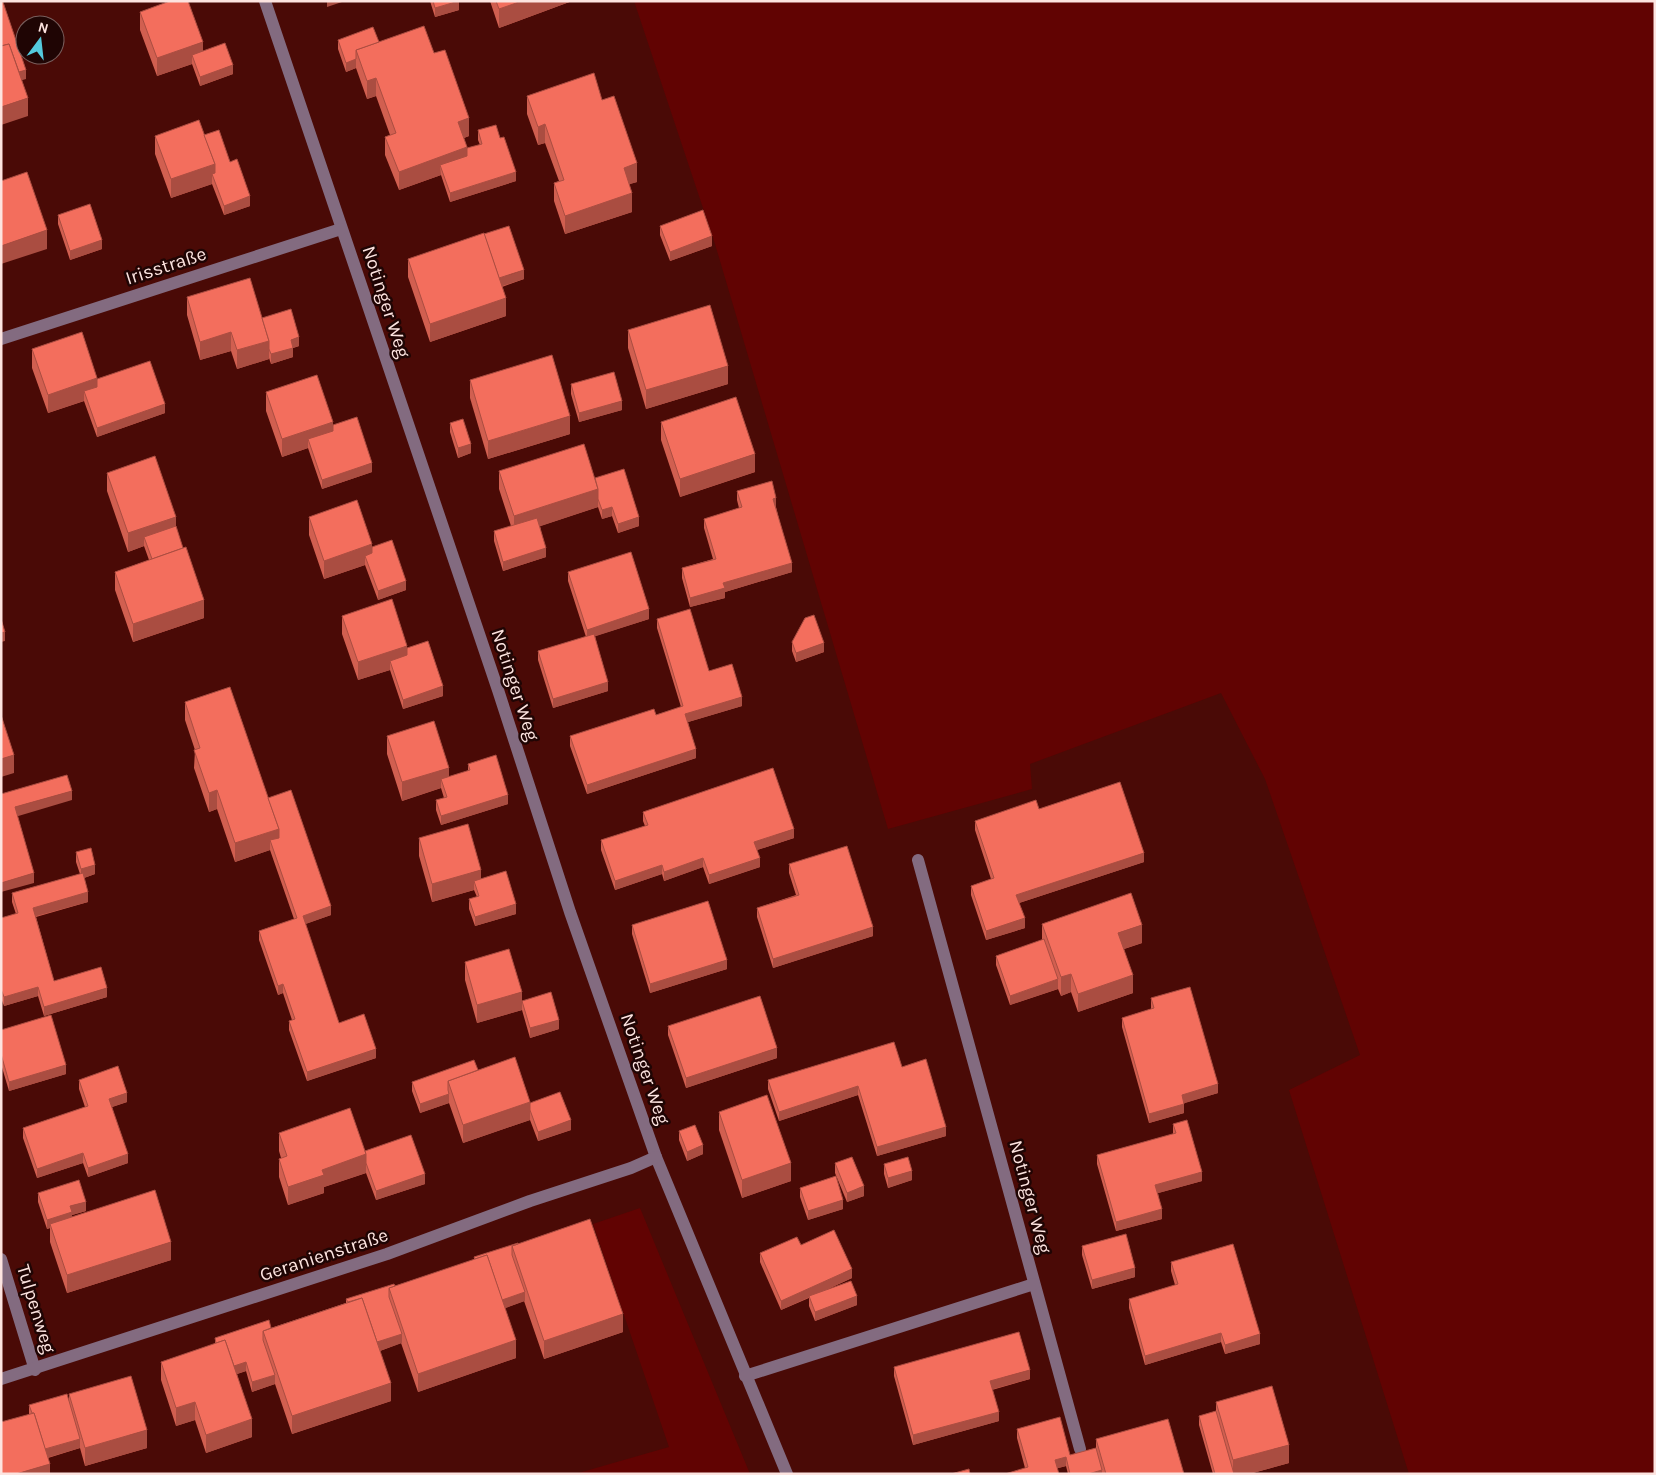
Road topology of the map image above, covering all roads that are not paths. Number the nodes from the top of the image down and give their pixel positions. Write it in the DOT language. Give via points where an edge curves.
graph roads {
  1 [pos="265,1"];
  2 [pos="342,229"];
  3 [pos="1,339"];
  4 [pos="918,860"];
  5 [pos="656,1157"];
  6 [pos="1,1259"];
  7 [pos="1034,1284"];
  8 [pos="35,1370"];
  9 [pos="745,1376"];
  10 [pos="1,1379"];
  11 [pos="1080,1449"];
  12 [pos="787,1474"];
  1 -- 2 [label="street, Notinger Weg"];
  2 -- 3 [label="street, Irisstraße"];
  2 -- 5 [label="street, Notinger Weg" via="570,912"];
  4 -- 7 [label="street, Notinger Weg"];
  5 -- 8 [label="street, Geranienstraße" via="387,1254"];
  5 -- 9 [label="street, Notinger Weg"];
  6 -- 8 [label="street, Tulpenweg"];
  7 -- 9 [label="street, Notinger Weg"];
  7 -- 11 [label="street, Notinger Weg"];
  8 -- 10 [label="street, Geranienstraße"];
  9 -- 12 [label="street, Notinger Weg"];
}
